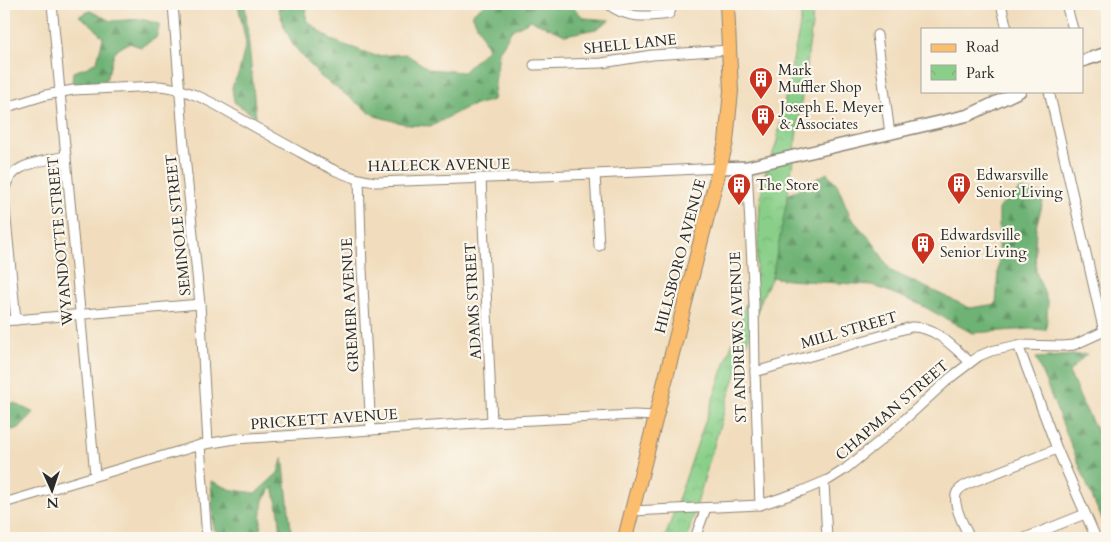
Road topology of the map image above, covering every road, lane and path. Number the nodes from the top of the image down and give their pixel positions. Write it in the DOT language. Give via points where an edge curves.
graph roads {
  1 [pos="52,4"];
  2 [pos="173,4"];
  3 [pos="608,4"];
  4 [pos="673,4"];
  5 [pos="728,4"];
  6 [pos="1001,4"];
  7 [pos="1066,4"];
  8 [pos="1007,28"];
  9 [pos="1073,28"];
  10 [pos="877,35"];
  11 [pos="730,50"];
  12 [pos="1107,53"];
  13 [pos="1084,60"];
  14 [pos="534,65"];
  15 [pos="180,89"];
  16 [pos="60,92"];
  17 [pos="1018,92"];
  18 [pos="1049,92"];
  19 [pos="4,108"];
  20 [pos="890,134"];
  21 [pos="66,156"];
  22 [pos="747,167"];
  23 [pos="720,168"];
  24 [pos="595,174"];
  25 [pos="481,178"];
  26 [pos="359,180"];
  27 [pos="4,198"];
  28 [pos="599,246"];
  29 [pos="200,304"];
  30 [pos="81,315"];
  31 [pos="16,320"];
  32 [pos="4,321"];
  33 [pos="1105,331"];
  34 [pos="1018,345"];
  35 [pos="970,362"];
  36 [pos="755,372"];
  37 [pos="656,416"];
  38 [pos="492,422"];
  39 [pos="371,430"];
  40 [pos="204,444"];
  41 [pos="1057,449"];
  42 [pos="95,475"];
  43 [pos="824,482"];
  44 [pos="4,503"];
  45 [pos="760,505"];
  46 [pos="706,508"];
  47 [pos="632,511"];
  48 [pos="1085,514"];
  49 [pos="207,538"];
  50 [pos="625,538"];
  51 [pos="695,538"];
  52 [pos="827,538"];
  53 [pos="970,538"];
  54 [pos="1025,538"];
  55 [pos="1096,538"];
  1 -- 16 [label="street, WYANDOTTE STREET"];
  2 -- 15 [label="street, SEMINOLE STREET"];
  3 -- 4 [label="street" via="616,10 644,17 669,14"];
  5 -- 11 [label="main road"];
  6 -- 8 [label="street"];
  7 -- 9 [label="street"];
  10 -- 20 [label="street"];
  11 -- 14 [label="street, SHELL LANE"];
  11 -- 23 [label="main road" via="729,128"];
  12 -- 13 [label="street"];
  15 -- 16 [label="street, HALLECK AVENUE" via="159,86"];
  15 -- 26 [label="street, HALLECK AVENUE" via="217,105 320,163"];
  15 -- 29 [label="street, SEMINOLE STREET"];
  16 -- 19 [label="street, HALLECK AVENUE"];
  16 -- 21 [label="street, WYANDOTTE STREET"];
  17 -- 20 [label="street, HILLSBORO AVENUE" via="969,115"];
  18 -- 33 [label="street"];
  20 -- 22 [label="street, HILLSBORO AVENUE"];
  21 -- 27 [label="street" via="14,172 5,182"];
  21 -- 30 [label="street, WYANDOTTE STREET"];
  22 -- 23 [label="street, HILLSBORO AVENUE"];
  22 -- 36 [label="street, ST ANDREWS AVENUE"];
  23 -- 24 [label="street, HALLECK AVENUE"];
  23 -- 37 [label="main road, HILLSBORO AVENUE"];
  24 -- 25 [label="street, HALLECK AVENUE"];
  24 -- 28 [label="street"];
  25 -- 26 [label="street, HALLECK AVENUE"];
  25 -- 38 [label="street, ADAMS STREET"];
  26 -- 39 [label="street, GREMER AVENUE"];
  27 -- 31 [label="street"];
  29 -- 30 [label="street"];
  29 -- 40 [label="street, SEMINOLE STREET"];
  30 -- 31 [label="street"];
  30 -- 42 [label="street, WYANDOTTE STREET"];
  31 -- 32 [label="street"];
  33 -- 34 [label="street, CHAPMAN STREET" via="1074,345"];
  34 -- 35 [label="street, CHAPMAN STREET" via="991,351"];
  34 -- 41 [label="street"];
  35 -- 36 [label="street, MILL STREET" via="933,332 911,327"];
  35 -- 43 [label="street, CHAPMAN STREET" via="865,454"];
  36 -- 45 [label="street, ST ANDREWS AVENUE"];
  37 -- 38 [label="street, PRICKETT AVENUE"];
  37 -- 47 [label="main road, HILLSBORO AVENUE"];
  38 -- 39 [label="street, PRICKETT AVENUE"];
  39 -- 40 [label="street, PRICKETT AVENUE"];
  40 -- 42 [label="street, PRICKETT AVENUE"];
  40 -- 49 [label="street, SEMINOLE STREET"];
  41 -- 48 [label="street"];
  41 -- 53 [label="street" via="959,489 956,502"];
  42 -- 44 [label="street, PRICKETT AVENUE"];
  43 -- 45 [label="street, CHAPMAN STREET"];
  43 -- 52 [label="street"];
  45 -- 46 [label="street, CHAPMAN STREET"];
  46 -- 47 [label="street, CHAPMAN STREET"];
  46 -- 51 [label="street"];
  47 -- 50 [label="main road, HILLSBORO AVENUE"];
  48 -- 54 [label="street"];
  48 -- 55 [label="street"];
}
